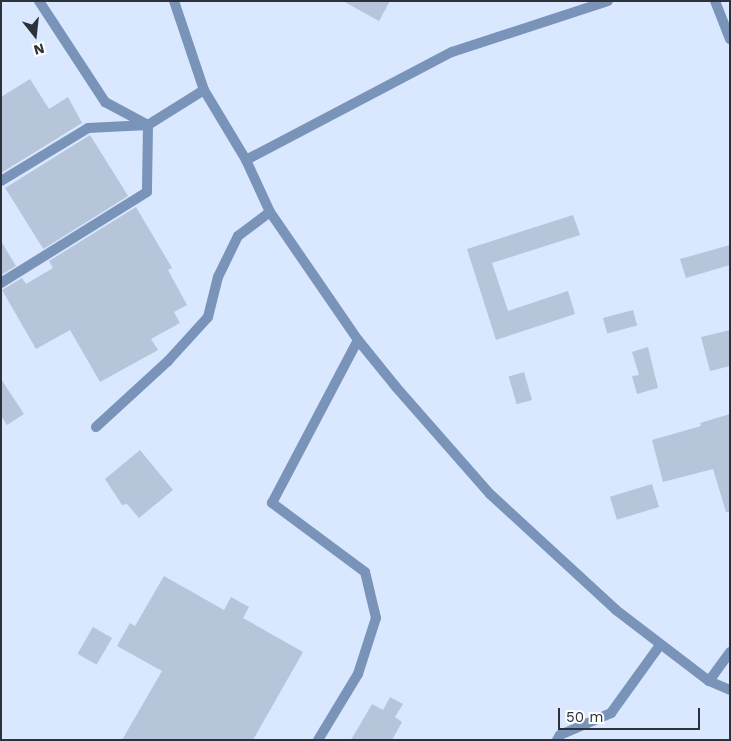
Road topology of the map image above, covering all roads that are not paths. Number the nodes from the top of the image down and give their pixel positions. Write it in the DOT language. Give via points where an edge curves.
graph roads {
  1 [pos="39,1"];
  2 [pos="174,1"];
  3 [pos="608,1"];
  4 [pos="715,1"];
  5 [pos="730,39"];
  6 [pos="204,90"];
  7 [pos="148,125"];
  8 [pos="246,160"];
  9 [pos="1,181"];
  10 [pos="270,212"];
  11 [pos="1,283"];
  12 [pos="358,340"];
  13 [pos="96,427"];
  14 [pos="660,646"];
  15 [pos="730,652"];
  16 [pos="709,681"];
  17 [pos="730,690"];
  18 [pos="318,740"];
  19 [pos="557,740"];
  1 -- 7 [label="street" via="105,102"];
  2 -- 6 [label="street"];
  3 -- 8 [label="street" via="452,52"];
  4 -- 5 [label="street"];
  6 -- 7 [label="street"];
  6 -- 8 [label="street"];
  7 -- 9 [label="street" via="88,128"];
  7 -- 11 [label="street" via="148,192"];
  8 -- 10 [label="street"];
  10 -- 12 [label="street"];
  10 -- 13 [label="street" via="238,236 218,277 208,317 168,362"];
  12 -- 14 [label="street" via="490,494"];
  12 -- 18 [label="street" via="272,503 365,572 376,618 358,674"];
  14 -- 16 [label="street"];
  14 -- 19 [label="street" via="611,713 560,734"];
  15 -- 16 [label="street"];
  16 -- 17 [label="street"];
}
